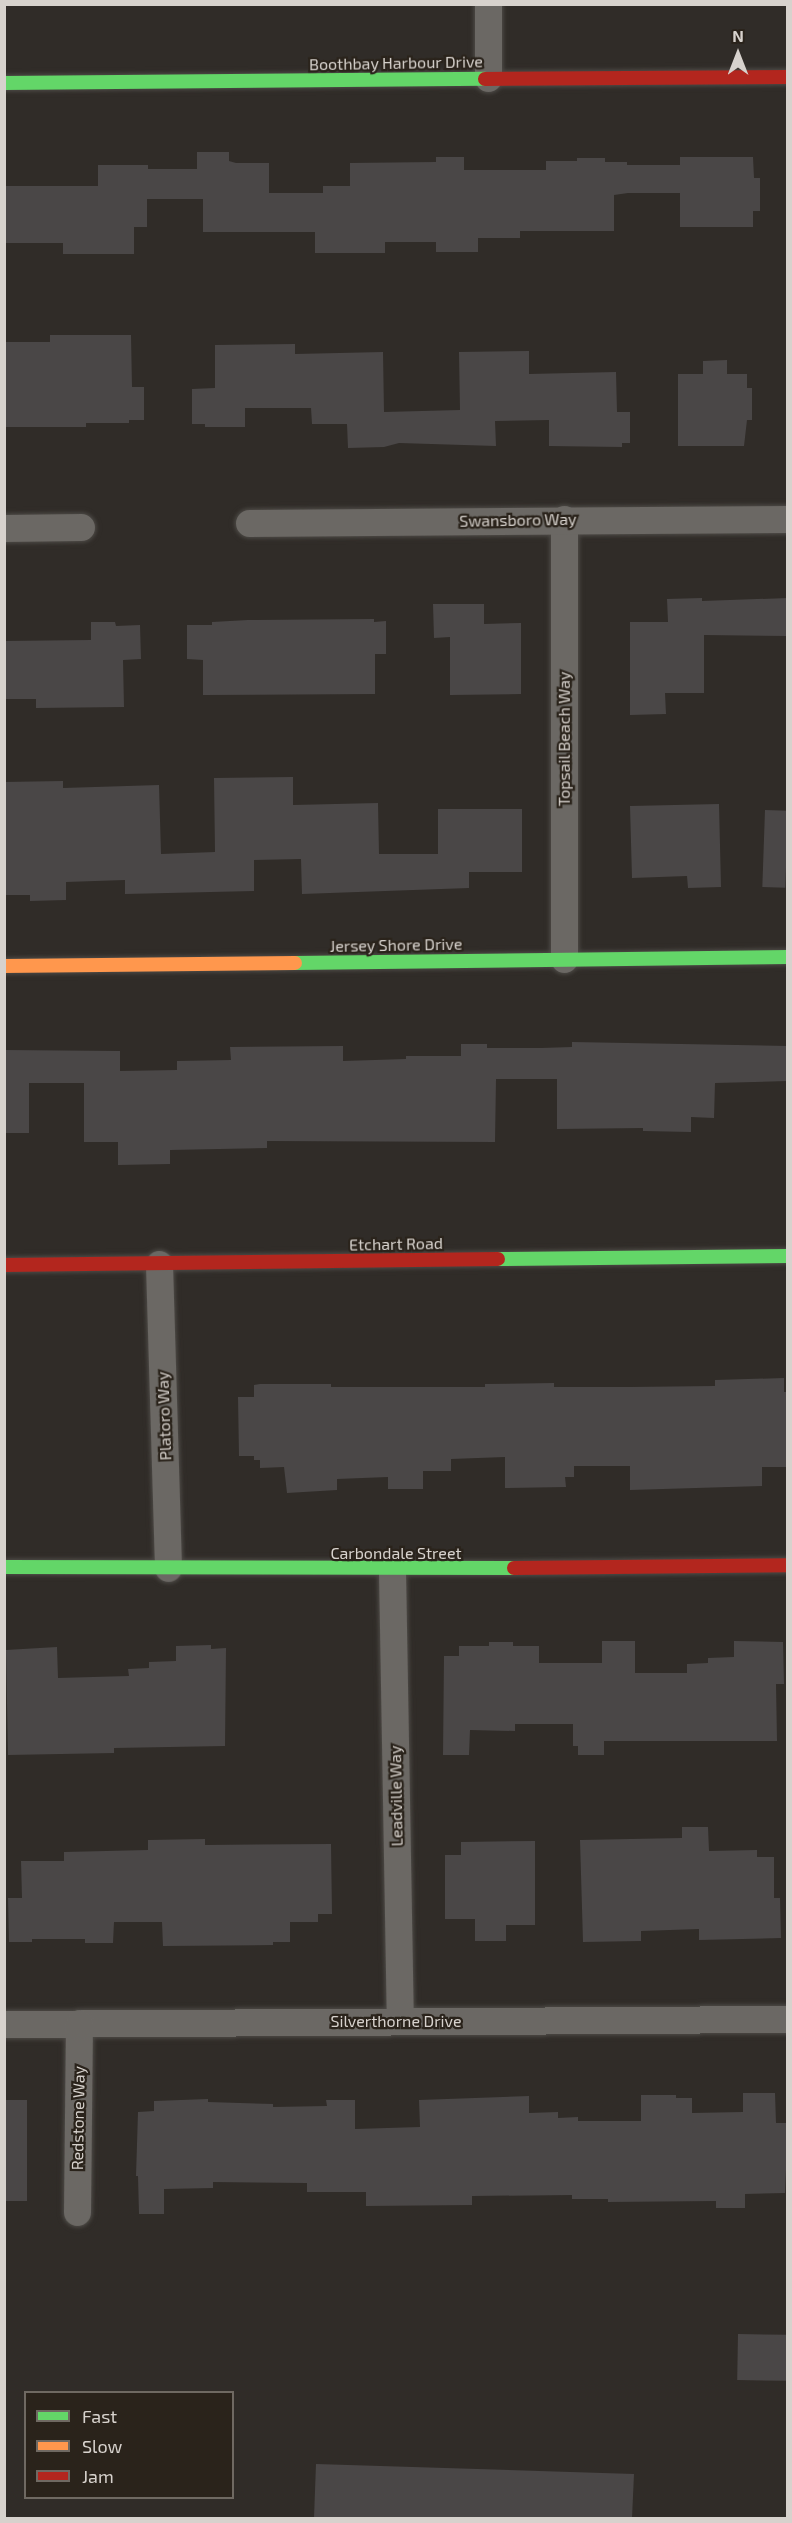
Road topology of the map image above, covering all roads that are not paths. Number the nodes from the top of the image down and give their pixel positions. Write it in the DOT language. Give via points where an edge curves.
graph roads {
  1 [pos="488,4"];
  2 [pos="788,77"];
  3 [pos="488,78"];
  4 [pos="4,83"];
  5 [pos="564,519"];
  6 [pos="788,519"];
  7 [pos="249,523"];
  8 [pos="81,527"];
  9 [pos="4,528"];
  10 [pos="788,957"];
  11 [pos="564,959"];
  12 [pos="4,966"];
  13 [pos="788,1256"];
  14 [pos="159,1264"];
  15 [pos="4,1265"];
  16 [pos="788,1565"];
  17 [pos="4,1567"];
  18 [pos="168,1568"];
  19 [pos="392,1570"];
  20 [pos="788,2019"];
  21 [pos="400,2021"];
  22 [pos="79,2023"];
  23 [pos="4,2024"];
  24 [pos="77,2212"];
  1 -- 3 [label="street"];
  2 -- 3 [label="street, Boothbay Harbour Drive"];
  3 -- 4 [label="street, Boothbay Harbour Drive"];
  5 -- 6 [label="street, Swansboro Way"];
  5 -- 7 [label="street, Swansboro Way"];
  5 -- 11 [label="street, Topsail Beach Way"];
  8 -- 9 [label="street"];
  10 -- 11 [label="street, Jersey Shore Drive"];
  11 -- 12 [label="street, Jersey Shore Drive"];
  13 -- 14 [label="street, Etchart Road"];
  14 -- 15 [label="street, Etchart Road"];
  14 -- 18 [label="street, Platoro Way"];
  16 -- 19 [label="street, Carbondale Street"];
  17 -- 18 [label="street, Carbondale Street"];
  18 -- 19 [label="street, Carbondale Street"];
  19 -- 21 [label="street, Leadville Way"];
  20 -- 21 [label="street, Silverthorne Drive"];
  21 -- 22 [label="street, Silverthorne Drive"];
  22 -- 23 [label="street, Silverthorne Drive"];
  22 -- 24 [label="street, Redstone Way"];
}
